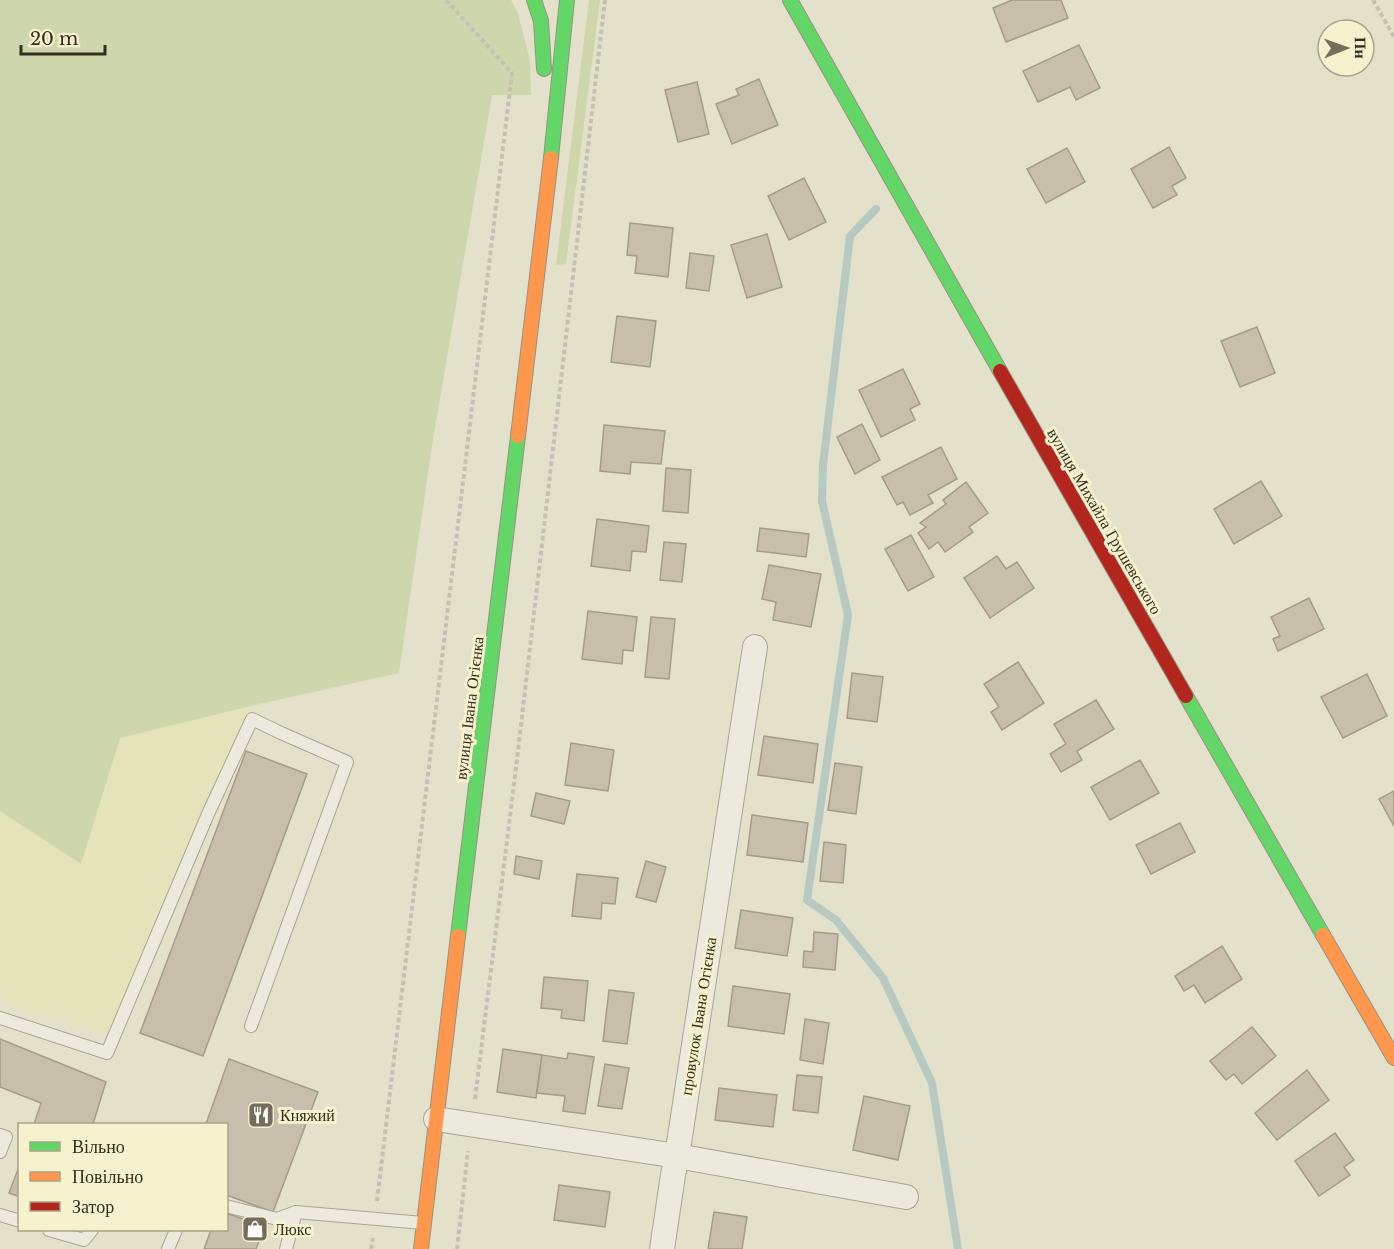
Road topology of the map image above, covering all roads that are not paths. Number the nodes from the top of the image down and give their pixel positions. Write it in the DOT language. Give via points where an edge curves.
graph roads {
  1 [pos="534,0"];
  2 [pos="567,0"];
  3 [pos="790,0"];
  4 [pos="550,170"];
  5 [pos="755,647"];
  6 [pos="0,1018"];
  7 [pos="251,1026"];
  8 [pos="1394,1058"];
  9 [pos="436,1119"];
  10 [pos="0,1134"];
  11 [pos="0,1152"];
  12 [pos="677,1155"];
  13 [pos="906,1197"];
  14 [pos="228,1207"];
  15 [pos="296,1212"];
  16 [pos="0,1215"];
  17 [pos="18,1220"];
  18 [pos="424,1224"];
  19 [pos="52,1231"];
  20 [pos="91,1231"];
  21 [pos="176,1231"];
  22 [pos="168,1249"];
  23 [pos="286,1249"];
  24 [pos="421,1249"];
  25 [pos="662,1249"];
  1 -- 4 [label="street" via="541,21"];
  2 -- 4 [label="street"];
  3 -- 8 [label="street, вулиця Михайла Грушевського"];
  4 -- 9 [label="street, вулиця Івана Огієнка"];
  5 -- 12 [label="street, провулок Івана Огієнка"];
  6 -- 7 [label="lane" via="107,1053 252,719 347,762"];
  9 -- 12 [label="street"];
  9 -- 18 [label="street, вулиця Івана Огієнка"];
  10 -- 11 [label="lane" via="6,1137"];
  12 -- 13 [label="street"];
  12 -- 25 [label="street, провулок Івана Огієнка"];
  14 -- 15 [label="lane" via="277,1219"];
  15 -- 18 [label="lane"];
  15 -- 23 [label="lane"];
  16 -- 17 [label="lane"];
  18 -- 24 [label="street, вулиця Івана Огієнка"];
  19 -- 20 [label="lane" via="84,1240"];
  21 -- 22 [label="lane"];
}
